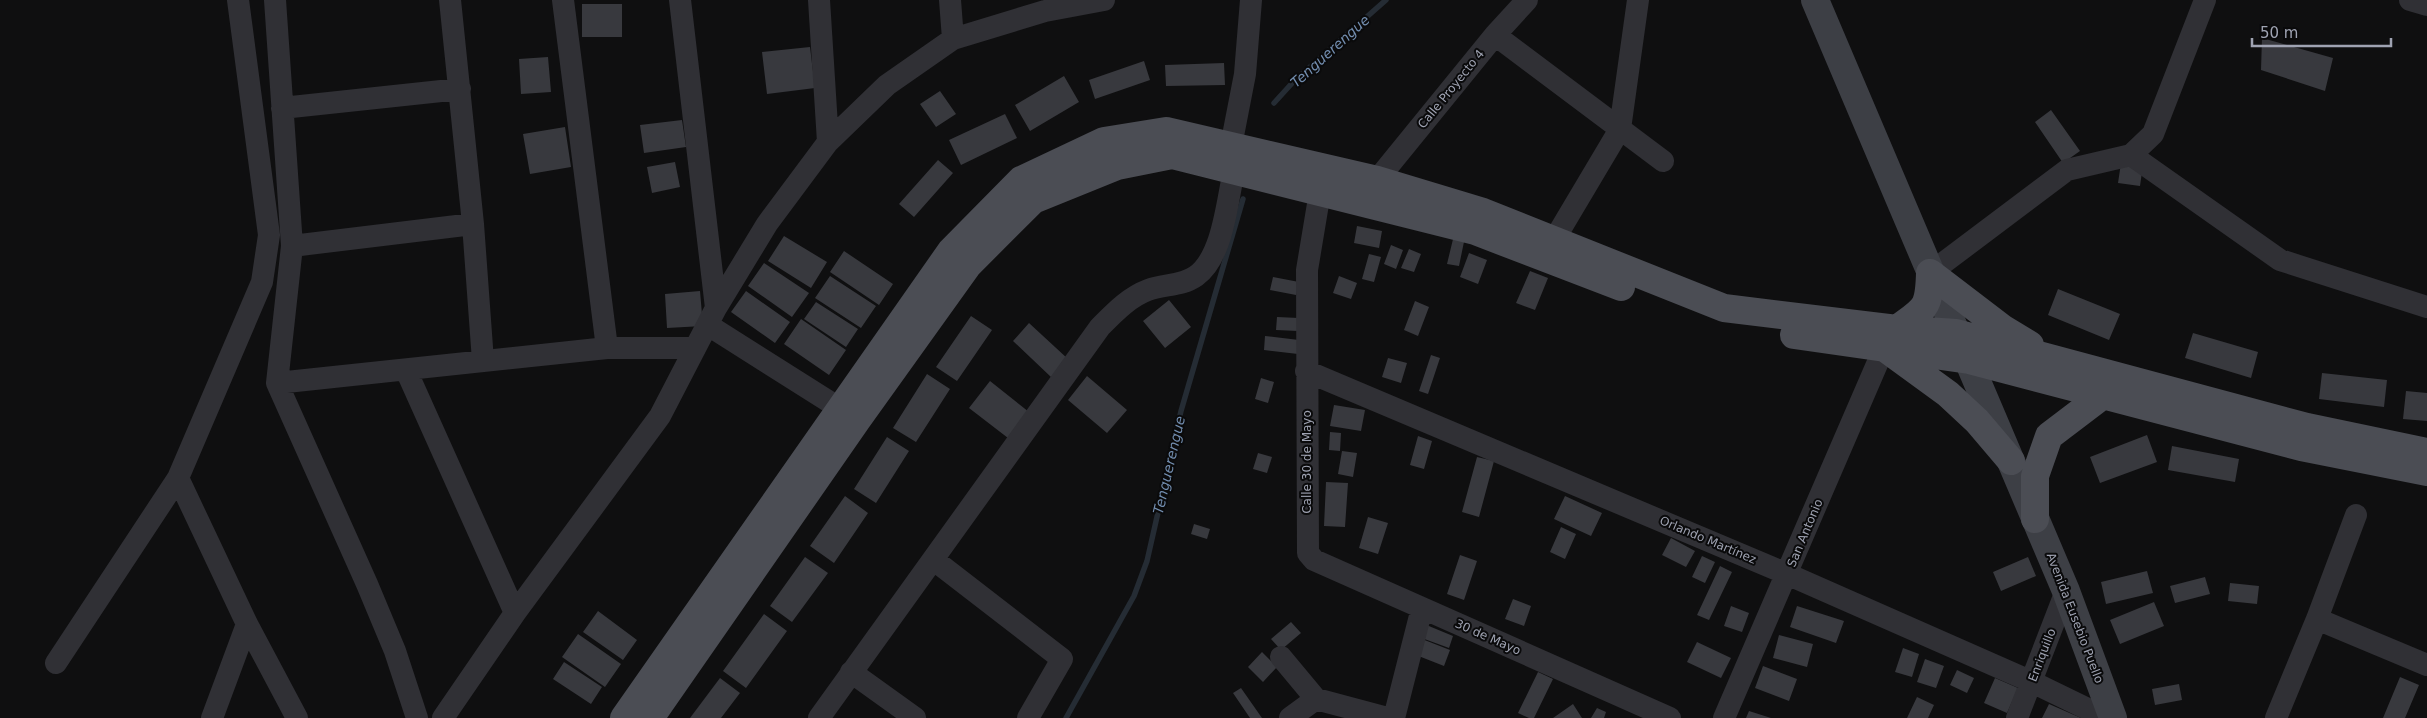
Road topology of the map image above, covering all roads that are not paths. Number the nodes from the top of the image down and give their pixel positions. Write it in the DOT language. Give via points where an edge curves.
graph roads {
  1 [pos="238,0"];
  2 [pos="275,0"];
  3 [pos="450,0"];
  4 [pos="563,0"];
  5 [pos="680,0"];
  6 [pos="819,0"];
  7 [pos="950,0"];
  8 [pos="1104,0"];
  9 [pos="1251,0"];
  10 [pos="1528,0"];
  11 [pos="1638,0"];
  12 [pos="1815,0"];
  13 [pos="2205,0"];
  14 [pos="2410,0"];
  15 [pos="2427,4"];
  16 [pos="1495,35"];
  17 [pos="953,39"];
  18 [pos="460,89"];
  19 [pos="282,108"];
  20 [pos="1620,129"];
  21 [pos="828,142"];
  22 [pos="2132,155"];
  23 [pos="1233,158"];
  24 [pos="1663,161"];
  25 [pos="1377,180"];
  26 [pos="1320,192"];
  27 [pos="474,224"];
  28 [pos="1554,240"];
  29 [pos="292,246"];
  30 [pos="1930,273"];
  31 [pos="2427,306"];
  32 [pos="712,317"];
  33 [pos="1956,334"];
  34 [pos="1890,338"];
  35 [pos="607,348"];
  36 [pos="694,348"];
  37 [pos="483,360"];
  38 [pos="1969,360"];
  39 [pos="2053,360"];
  40 [pos="406,370"];
  41 [pos="1306,371"];
  42 [pos="277,384"];
  43 [pos="2103,395"];
  44 [pos="849,414"];
  45 [pos="2427,452"];
  46 [pos="2010,460"];
  47 [pos="2427,472"];
  48 [pos="178,478"];
  49 [pos="2356,515"];
  50 [pos="2035,519"];
  51 [pos="1308,553"];
  52 [pos="934,560"];
  53 [pos="1787,574"];
  54 [pos="2066,592"];
  55 [pos="1422,608"];
  56 [pos="516,613"];
  57 [pos="2317,618"];
  58 [pos="247,624"];
  59 [pos="1281,657"];
  60 [pos="56,663"];
  61 [pos="2427,665"];
  62 [pos="851,672"];
  63 [pos="2032,682"];
  64 [pos="1316,699"];
  65 [pos="212,718"];
  66 [pos="298,718"];
  67 [pos="417,718"];
  68 [pos="443,718"];
  69 [pos="624,718"];
  70 [pos="650,718"];
  71 [pos="819,718"];
  72 [pos="915,718"];
  73 [pos="1028,718"];
  74 [pos="1290,718"];
  75 [pos="1387,718"];
  76 [pos="1394,718"];
  77 [pos="1670,718"];
  78 [pos="1724,718"];
  79 [pos="2018,718"];
  80 [pos="2106,718"];
  81 [pos="2113,718"];
  82 [pos="2276,718"];
  1 -- 48 [label="street" via="269,235 262,282"];
  2 -- 19 [label="street"];
  3 -- 18 [label="street"];
  4 -- 35 [label="street"];
  5 -- 32 [label="street"];
  6 -- 21 [label="street"];
  7 -- 17 [label="street"];
  8 -- 17 [label="street" via="1045,11"];
  9 -- 23 [label="street"];
  10 -- 16 [label="street, Calle Proyecto 4"];
  11 -- 20 [label="street"];
  12 -- 30 [label="main road, Avenida Eusebio Puello"];
  13 -- 22 [label="street" via="2153,134"];
  14 -- 15 [label="street"];
  16 -- 20 [label="street"];
  16 -- 25 [label="street, Calle Proyecto 4"];
  17 -- 21 [label="street" via="887,85"];
  18 -- 19 [label="street"];
  18 -- 27 [label="street"];
  19 -- 29 [label="street"];
  20 -- 24 [label="street"];
  20 -- 28 [label="street"];
  21 -- 32 [label="street" via="767,224"];
  22 -- 30 [label="street" via="2067,170"];
  22 -- 31 [label="street" via="2280,260"];
  23 -- 25 [label="main road"];
  23 -- 26 [label="main road"];
  23 -- 44 [label="main road" via="1172,156 1117,166 1033,200 968,265"];
  23 -- 52 [label="street" via="1218,244 1208,264 1195,277 1148,290 1122,305 1100,327"];
  25 -- 28 [label="main road" via="1483,212"];
  26 -- 34 [label="main road" via="1475,231 1718,324"];
  26 -- 41 [label="street, Calle 30 de Mayo" via="1307,270"];
  27 -- 29 [label="street"];
  27 -- 37 [label="street"];
  28 -- 34 [label="main road" via="1724,308"];
  29 -- 42 [label="street"];
  30 -- 33 [label="main road, Avenida Eusebio Puello"];
  30 -- 34 [label="main road" via="1929,298 1921,311"];
  30 -- 39 [label="main road" via="2002,328"];
  32 -- 36 [label="street"];
  32 -- 44 [label="street"];
  33 -- 34 [label="main road"];
  33 -- 38 [label="main road, Avenida Eusebio Puello"];
  33 -- 39 [label="main road"];
  34 -- 38 [label="main road"];
  34 -- 46 [label="main road" via="1977,421"];
  34 -- 53 [label="street, San Antonio"];
  35 -- 36 [label="street"];
  35 -- 37 [label="street"];
  36 -- 56 [label="street" via="660,416"];
  37 -- 40 [label="street"];
  38 -- 43 [label="main road"];
  38 -- 46 [label="main road, Avenida Eusebio Puello"];
  39 -- 45 [label="main road" via="2307,427"];
  40 -- 42 [label="street"];
  40 -- 56 [label="street"];
  41 -- 51 [label="street, Calle 30 de Mayo"];
  41 -- 53 [label="street, Orlando Martínez"];
  42 -- 67 [label="street" via="367,584"];
  43 -- 47 [label="main road" via="2301,447"];
  43 -- 50 [label="main road" via="2048,436 2034,476"];
  44 -- 69 [label="main road"];
  44 -- 70 [label="main road"];
  46 -- 50 [label="main road, Avenida Eusebio Puello"];
  48 -- 58 [label="street"];
  48 -- 60 [label="street"];
  49 -- 57 [label="street"];
  50 -- 54 [label="main road, Avenida Eusebio Puello"];
  51 -- 55 [label="street, 30 de Mayo" via="1314,560"];
  52 -- 62 [label="street"];
  52 -- 73 [label="street" via="1062,659"];
  53 -- 63 [label="street, Orlando Martínez"];
  53 -- 78 [label="street, San Antonio"];
  54 -- 63 [label="street, Enriquillo"];
  54 -- 81 [label="main road, Avenida Eusebio Puello"];
  55 -- 76 [label="street"];
  55 -- 77 [label="street, 30 de Mayo"];
  56 -- 68 [label="street"];
  57 -- 61 [label="street"];
  57 -- 82 [label="street"];
  58 -- 65 [label="street"];
  58 -- 66 [label="street"];
  59 -- 64 [label="street"];
  62 -- 71 [label="street"];
  62 -- 72 [label="street"];
  63 -- 79 [label="street, Enriquillo"];
  63 -- 80 [label="street, Orlando Martínez"];
  64 -- 74 [label="street"];
  64 -- 75 [label="street"];
}
